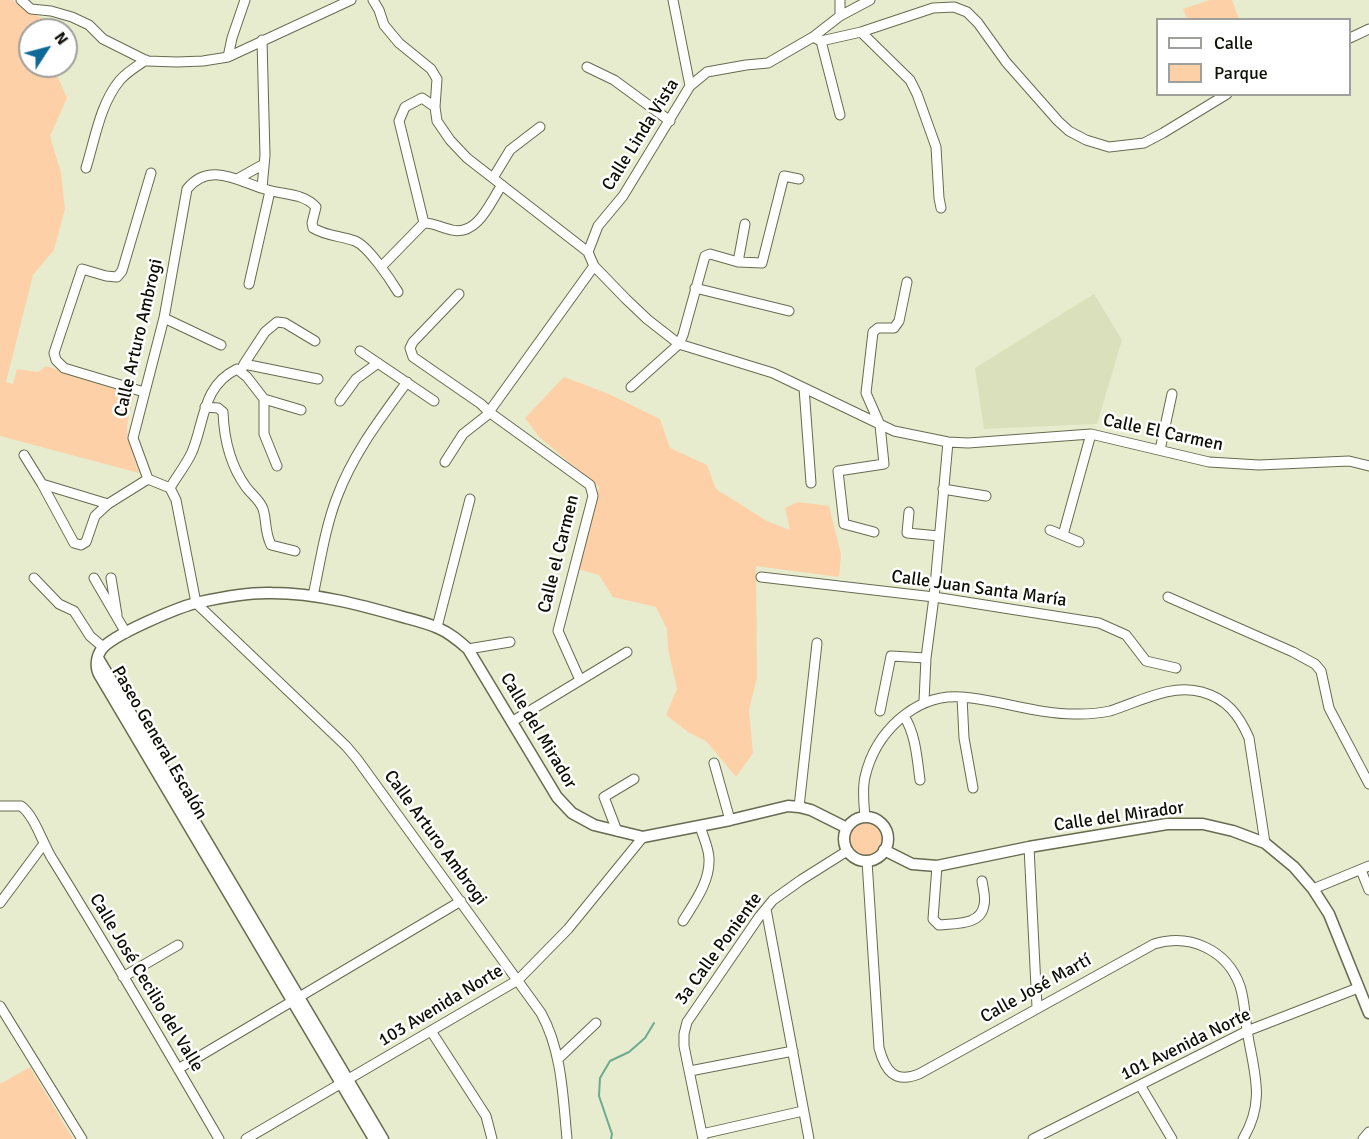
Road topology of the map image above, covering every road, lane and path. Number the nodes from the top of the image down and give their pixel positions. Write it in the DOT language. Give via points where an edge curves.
graph roads {
  1 [pos="21,0"];
  2 [pos="245,0"];
  3 [pos="351,0"];
  4 [pos="373,0"];
  5 [pos="673,0"];
  6 [pos="840,0"];
  7 [pos="870,0"];
  8 [pos="840,16"];
  9 [pos="1369,29"];
  10 [pos="861,32"];
  11 [pos="1351,38"];
  12 [pos="817,39"];
  13 [pos="262,40"];
  14 [pos="228,57"];
  15 [pos="146,60"];
  16 [pos="587,67"];
  17 [pos="690,86"];
  18 [pos="1224,96"];
  19 [pos="435,107"];
  20 [pos="840,115"];
  21 [pos="670,121"];
  22 [pos="540,127"];
  23 [pos="264,164"];
  24 [pos="87,168"];
  25 [pos="151,173"];
  26 [pos="239,178"];
  27 [pos="493,178"];
  28 [pos="799,179"];
  29 [pos="502,185"];
  30 [pos="266,189"];
  31 [pos="941,208"];
  32 [pos="424,223"];
  33 [pos="745,224"];
  34 [pos="588,252"];
  35 [pos="738,262"];
  36 [pos="594,266"];
  37 [pos="381,267"];
  38 [pos="907,282"];
  39 [pos="249,284"];
  40 [pos="695,288"];
  41 [pos="398,292"];
  42 [pos="459,294"];
  43 [pos="789,311"];
  44 [pos="164,318"];
  45 [pos="315,341"];
  46 [pos="679,344"];
  47 [pos="221,345"];
  48 [pos="360,351"];
  49 [pos="378,363"];
  50 [pos="243,368"];
  51 [pos="318,379"];
  52 [pos="407,382"];
  53 [pos="631,387"];
  54 [pos="804,388"];
  55 [pos="144,392"];
  56 [pos="1172,393"];
  57 [pos="264,399"];
  58 [pos="340,401"];
  59 [pos="434,401"];
  60 [pos="205,407"];
  61 [pos="302,410"];
  62 [pos="489,412"];
  63 [pos="880,425"];
  64 [pos="1091,434"];
  65 [pos="948,442"];
  66 [pos="1160,450"];
  67 [pos="24,455"];
  68 [pos="445,462"];
  69 [pos="277,466"];
  70 [pos="1369,466"];
  71 [pos="148,479"];
  72 [pos="811,483"];
  73 [pos="42,484"];
  74 [pos="170,488"];
  75 [pos="943,489"];
  76 [pos="986,496"];
  77 [pos="470,499"];
  78 [pos="108,504"];
  79 [pos="909,512"];
  80 [pos="1050,530"];
  81 [pos="874,532"];
  82 [pos="1063,535"];
  83 [pos="939,536"];
  84 [pos="1078,542"];
  85 [pos="295,551"];
  86 [pos="761,577"];
  87 [pos="34,578"];
  88 [pos="94,578"];
  89 [pos="111,578"];
  90 [pos="313,596"];
  91 [pos="934,597"];
  92 [pos="1168,597"];
  93 [pos="196,603"];
  94 [pos="117,617"];
  95 [pos="437,627"];
  96 [pos="126,633"];
  97 [pos="510,642"];
  98 [pos="817,643"];
  99 [pos="468,649"];
  100 [pos="100,652"];
  101 [pos="627,652"];
  102 [pos="926,658"];
  103 [pos="1176,668"];
  104 [pos="580,680"];
  105 [pos="962,697"];
  106 [pos="924,701"];
  107 [pos="880,711"];
  108 [pos="904,716"];
  109 [pos="513,721"];
  110 [pos="714,763"];
  111 [pos="634,779"];
  112 [pos="921,780"];
  113 [pos="1369,784"];
  114 [pos="973,788"];
  115 [pos="0,806"];
  116 [pos="799,807"];
  117 [pos="865,817"];
  118 [pos="730,820"];
  119 [pos="700,826"];
  120 [pos="847,828"];
  121 [pos="617,831"];
  122 [pos="643,837"];
  123 [pos="1265,843"];
  124 [pos="44,845"];
  125 [pos="1029,847"];
  126 [pos="884,850"];
  127 [pos="847,851"];
  128 [pos="867,861"];
  129 [pos="937,866"];
  130 [pos="1365,868"];
  131 [pos="982,881"];
  132 [pos="1313,889"];
  133 [pos="1369,890"];
  134 [pos="461,901"];
  135 [pos="0,903"];
  136 [pos="765,909"];
  137 [pos="683,921"];
  138 [pos="178,945"];
  139 [pos="123,977"];
  140 [pos="518,980"];
  141 [pos="1358,988"];
  142 [pos="296,1000"];
  143 [pos="1037,1007"];
  144 [pos="2,1013"];
  145 [pos="1369,1013"];
  146 [pos="596,1023"];
  147 [pos="431,1031"];
  148 [pos="1247,1031"];
  149 [pos="793,1051"];
  150 [pos="558,1059"];
  151 [pos="178,1069"];
  152 [pos="690,1071"];
  153 [pos="345,1083"];
  154 [pos="1140,1085"];
  155 [pos="803,1111"];
  156 [pos="1369,1131"];
  157 [pos="702,1136"];
  158 [pos="82,1139"];
  159 [pos="219,1139"];
  160 [pos="246,1139"];
  161 [pos="374,1139"];
  162 [pos="383,1139"];
  163 [pos="492,1139"];
  164 [pos="567,1139"];
  165 [pos="809,1139"];
  166 [pos="1033,1139"];
  167 [pos="1172,1139"];
  168 [pos="1243,1139"];
  169 [pos="1363,1139"];
  1 -- 15 [label="street" via="31,9 51,11 89,25 103,39"];
  2 -- 14 [label="street"];
  3 -- 13 [label="street"];
  4 -- 19 [label="street" via="384,25 437,79"];
  5 -- 17 [label="street"];
  6 -- 8 [label="street"];
  7 -- 8 [label="street, Calle Linda Vista"];
  8 -- 12 [label="street, Calle Linda Vista"];
  9 -- 11 [label="street"];
  10 -- 12 [label="street"];
  10 -- 18 [label="street" via="933,8 954,7 967,12 1058,121 1086,140 1109,147 1144,142"];
  10 -- 31 [label="street" via="910,80 917,94 936,147"];
  12 -- 17 [label="street, Calle Linda Vista" via="768,63 707,72"];
  12 -- 20 [label="street"];
  13 -- 14 [label="street"];
  13 -- 23 [label="street"];
  14 -- 15 [label="street" via="203,61"];
  15 -- 24 [label="street" via="121,78 110,94"];
  16 -- 21 [label="street" via="614,80"];
  17 -- 21 [label="street, Calle Linda Vista"];
  19 -- 27 [label="street" via="436,121 450,141"];
  19 -- 32 [label="street" via="422,98 405,107 399,121"];
  21 -- 34 [label="street, Calle Linda Vista" via="623,196 598,226"];
  22 -- 27 [label="street" via="510,150"];
  23 -- 26 [label="street"];
  23 -- 30 [label="street"];
  25 -- 55 [label="street" via="122,272 117,277 82,269 54,353 64,368"];
  26 -- 30 [label="street, Calle Arturo Ambrogi"];
  26 -- 44 [label="street, Calle Arturo Ambrogi" via="204,176 187,189"];
  27 -- 29 [label="street"];
  28 -- 35 [label="street" via="784,176 762,263"];
  29 -- 32 [label="street" via="468,230 453,231"];
  29 -- 34 [label="street"];
  30 -- 37 [label="street, Calle Arturo Ambrogi" via="310,200 316,207 313,228 358,242"];
  30 -- 39 [label="street"];
  32 -- 37 [label="street"];
  33 -- 35 [label="street"];
  34 -- 36 [label="street"];
  35 -- 40 [label="street" via="705,256"];
  36 -- 46 [label="street, Calle El Carmen" via="647,320"];
  36 -- 62 [label="street"];
  37 -- 41 [label="street"];
  38 -- 63 [label="street" via="899,321 894,328 873,332 866,393"];
  40 -- 43 [label="street"];
  40 -- 46 [label="street"];
  42 -- 62 [label="street, Calle el Carmen" via="410,348 413,357"];
  44 -- 47 [label="street"];
  44 -- 55 [label="street, Calle Arturo Ambrogi"];
  45 -- 50 [label="street" via="278,322 265,332"];
  46 -- 53 [label="street"];
  46 -- 54 [label="street, Calle El Carmen" via="773,373"];
  48 -- 49 [label="street"];
  49 -- 52 [label="street"];
  49 -- 58 [label="street" via="356,379"];
  50 -- 51 [label="street"];
  50 -- 57 [label="street"];
  50 -- 60 [label="street" via="222,376"];
  52 -- 59 [label="street"];
  52 -- 90 [label="street" via="365,439 338,494"];
  54 -- 63 [label="street, Calle El Carmen"];
  54 -- 72 [label="street"];
  55 -- 71 [label="street, Calle Arturo Ambrogi" via="133,438"];
  56 -- 66 [label="street"];
  57 -- 61 [label="street"];
  57 -- 69 [label="street" via="264,434"];
  60 -- 74 [label="street" via="190,455"];
  60 -- 85 [label="street" via="224,412 223,429 232,461 244,485 262,506 271,545"];
  62 -- 68 [label="street" via="463,435"];
  62 -- 104 [label="street, Calle el Carmen" via="590,485 593,496 558,631"];
  63 -- 65 [label="street, Calle El Carmen"];
  63 -- 81 [label="street" via="884,464 838,471 844,524"];
  64 -- 65 [label="street, Calle El Carmen"];
  64 -- 66 [label="street, Calle El Carmen"];
  64 -- 82 [label="street"];
  65 -- 75 [label="street"];
  66 -- 70 [label="street, Calle El Carmen" via="1209,462 1259,465 1349,461"];
  67 -- 73 [label="street"];
  71 -- 74 [label="street"];
  71 -- 78 [label="street"];
  73 -- 78 [label="street"];
  73 -- 78 [label="street" via="74,543 86,542 95,516"];
  74 -- 93 [label="street" via="176,500"];
  75 -- 76 [label="street"];
  75 -- 83 [label="street"];
  77 -- 95 [label="street"];
  79 -- 83 [label="street" via="907,533"];
  80 -- 82 [label="street"];
  82 -- 84 [label="street"];
  83 -- 91 [label="street"];
  86 -- 91 [label="street, Calle Juan Santa María"];
  87 -- 100 [label="street" via="59,604 74,611"];
  88 -- 94 [label="street"];
  89 -- 94 [label="street"];
  90 -- 93 [label="street" via="272,593"];
  90 -- 95 [label="street"];
  91 -- 102 [label="street"];
  91 -- 103 [label="street, Calle Juan Santa María" via="1099,623 1126,635 1146,661"];
  92 -- 113 [label="street" via="1316,664 1329,708"];
  93 -- 96 [label="street"];
  93 -- 134 [label="street, Calle Arturo Ambrogi" via="346,746"];
  94 -- 96 [label="street"];
  95 -- 99 [label="street, Calle del Mirador"];
  96 -- 100 [label="street"];
  97 -- 99 [label="street"];
  98 -- 116 [label="street"];
  99 -- 109 [label="street, Calle del Mirador"];
  100 -- 142 [label="street, Paseo General Escalón" via="100,676"];
  101 -- 104 [label="street"];
  102 -- 106 [label="street"];
  102 -- 107 [label="street" via="891,656"];
  104 -- 109 [label="street"];
  105 -- 106 [label="street"];
  105 -- 114 [label="street"];
  105 -- 123 [label="street" via="1049,713 1079,714 1108,711 1182,690 1199,691 1215,698 1233,709 1249,738"];
  106 -- 108 [label="street"];
  108 -- 112 [label="street" via="910,725"];
  108 -- 117 [label="street" via="886,732 871,759 864,782"];
  109 -- 121 [label="street, Calle del Mirador" via="564,806 594,825"];
  110 -- 118 [label="street"];
  111 -- 121 [label="street" via="603,797"];
  115 -- 124 [label="street, Calle José Cecilio del Valle" via="26,810"];
  116 -- 118 [label="street, Calle del Mirador" via="788,806"];
  116 -- 120 [label="street"];
  117 -- 120 [label="street" via="854,820"];
  117 -- 126 [label="street" via="877,821 886,831"];
  118 -- 119 [label="street, Calle del Mirador"];
  119 -- 122 [label="street, Calle del Mirador"];
  119 -- 137 [label="street" via="708,851 708,868 700,893"];
  120 -- 127 [label="street"];
  121 -- 122 [label="street, Calle del Mirador"];
  122 -- 140 [label="street, 103 Avenida Norte" via="568,928"];
  123 -- 125 [label="street, Calle del Mirador" via="1233,831 1185,823"];
  123 -- 132 [label="street, Calle del Mirador"];
  124 -- 135 [label="street"];
  124 -- 139 [label="street, Calle José Cecilio del Valle"];
  125 -- 129 [label="street, Calle del Mirador"];
  125 -- 143 [label="street"];
  126 -- 128 [label="street"];
  126 -- 129 [label="street, Calle del Mirador" via="912,864"];
  127 -- 128 [label="street" via="856,859"];
  127 -- 136 [label="street, 3a Calle Poniente"];
  128 -- 143 [label="street, Calle José Martí" via="879,1048 891,1073 905,1078 919,1074"];
  129 -- 131 [label="street" via="933,919 939,925 975,919 984,905"];
  130 -- 132 [label="street"];
  130 -- 133 [label="street"];
  132 -- 141 [label="street, Calle del Mirador" via="1329,914"];
  134 -- 140 [label="street, Calle Arturo Ambrogi"];
  134 -- 142 [label="street"];
  136 -- 149 [label="street"];
  136 -- 152 [label="street, 3a Calle Poniente" via="687,1022 684,1046"];
  138 -- 139 [label="street"];
  139 -- 151 [label="street, Calle José Cecilio del Valle"];
  140 -- 147 [label="street, 103 Avenida Norte"];
  140 -- 150 [label="street, Calle Arturo Ambrogi" via="546,1022"];
  141 -- 145 [label="street, Calle del Mirador"];
  141 -- 148 [label="street, 101 Avenida Norte"];
  142 -- 151 [label="street"];
  142 -- 153 [label="street, Paseo General Escalón"];
  143 -- 148 [label="street, Calle José Martí" via="1154,944 1184,941 1203,945 1225,960 1240,987"];
  144 -- 158 [label="street"];
  146 -- 150 [label="street"];
  147 -- 153 [label="street, 103 Avenida Norte"];
  147 -- 163 [label="street" via="486,1116"];
  148 -- 154 [label="street, 101 Avenida Norte"];
  148 -- 168 [label="street, Calle José Martí" via="1257,1100 1255,1115"];
  149 -- 152 [label="street"];
  149 -- 155 [label="street"];
  150 -- 164 [label="street, Calle Arturo Ambrogi"];
  151 -- 159 [label="street, Calle José Cecilio del Valle"];
  152 -- 157 [label="street, 3a Calle Poniente"];
  153 -- 160 [label="street, 103 Avenida Norte"];
  153 -- 161 [label="street, Paseo General Escalón"];
  153 -- 162 [label="street, Paseo General Escalón"];
  154 -- 166 [label="street, 101 Avenida Norte"];
  154 -- 167 [label="street"];
  155 -- 157 [label="street"];
  155 -- 165 [label="street"];
  156 -- 169 [label="street"];
}
